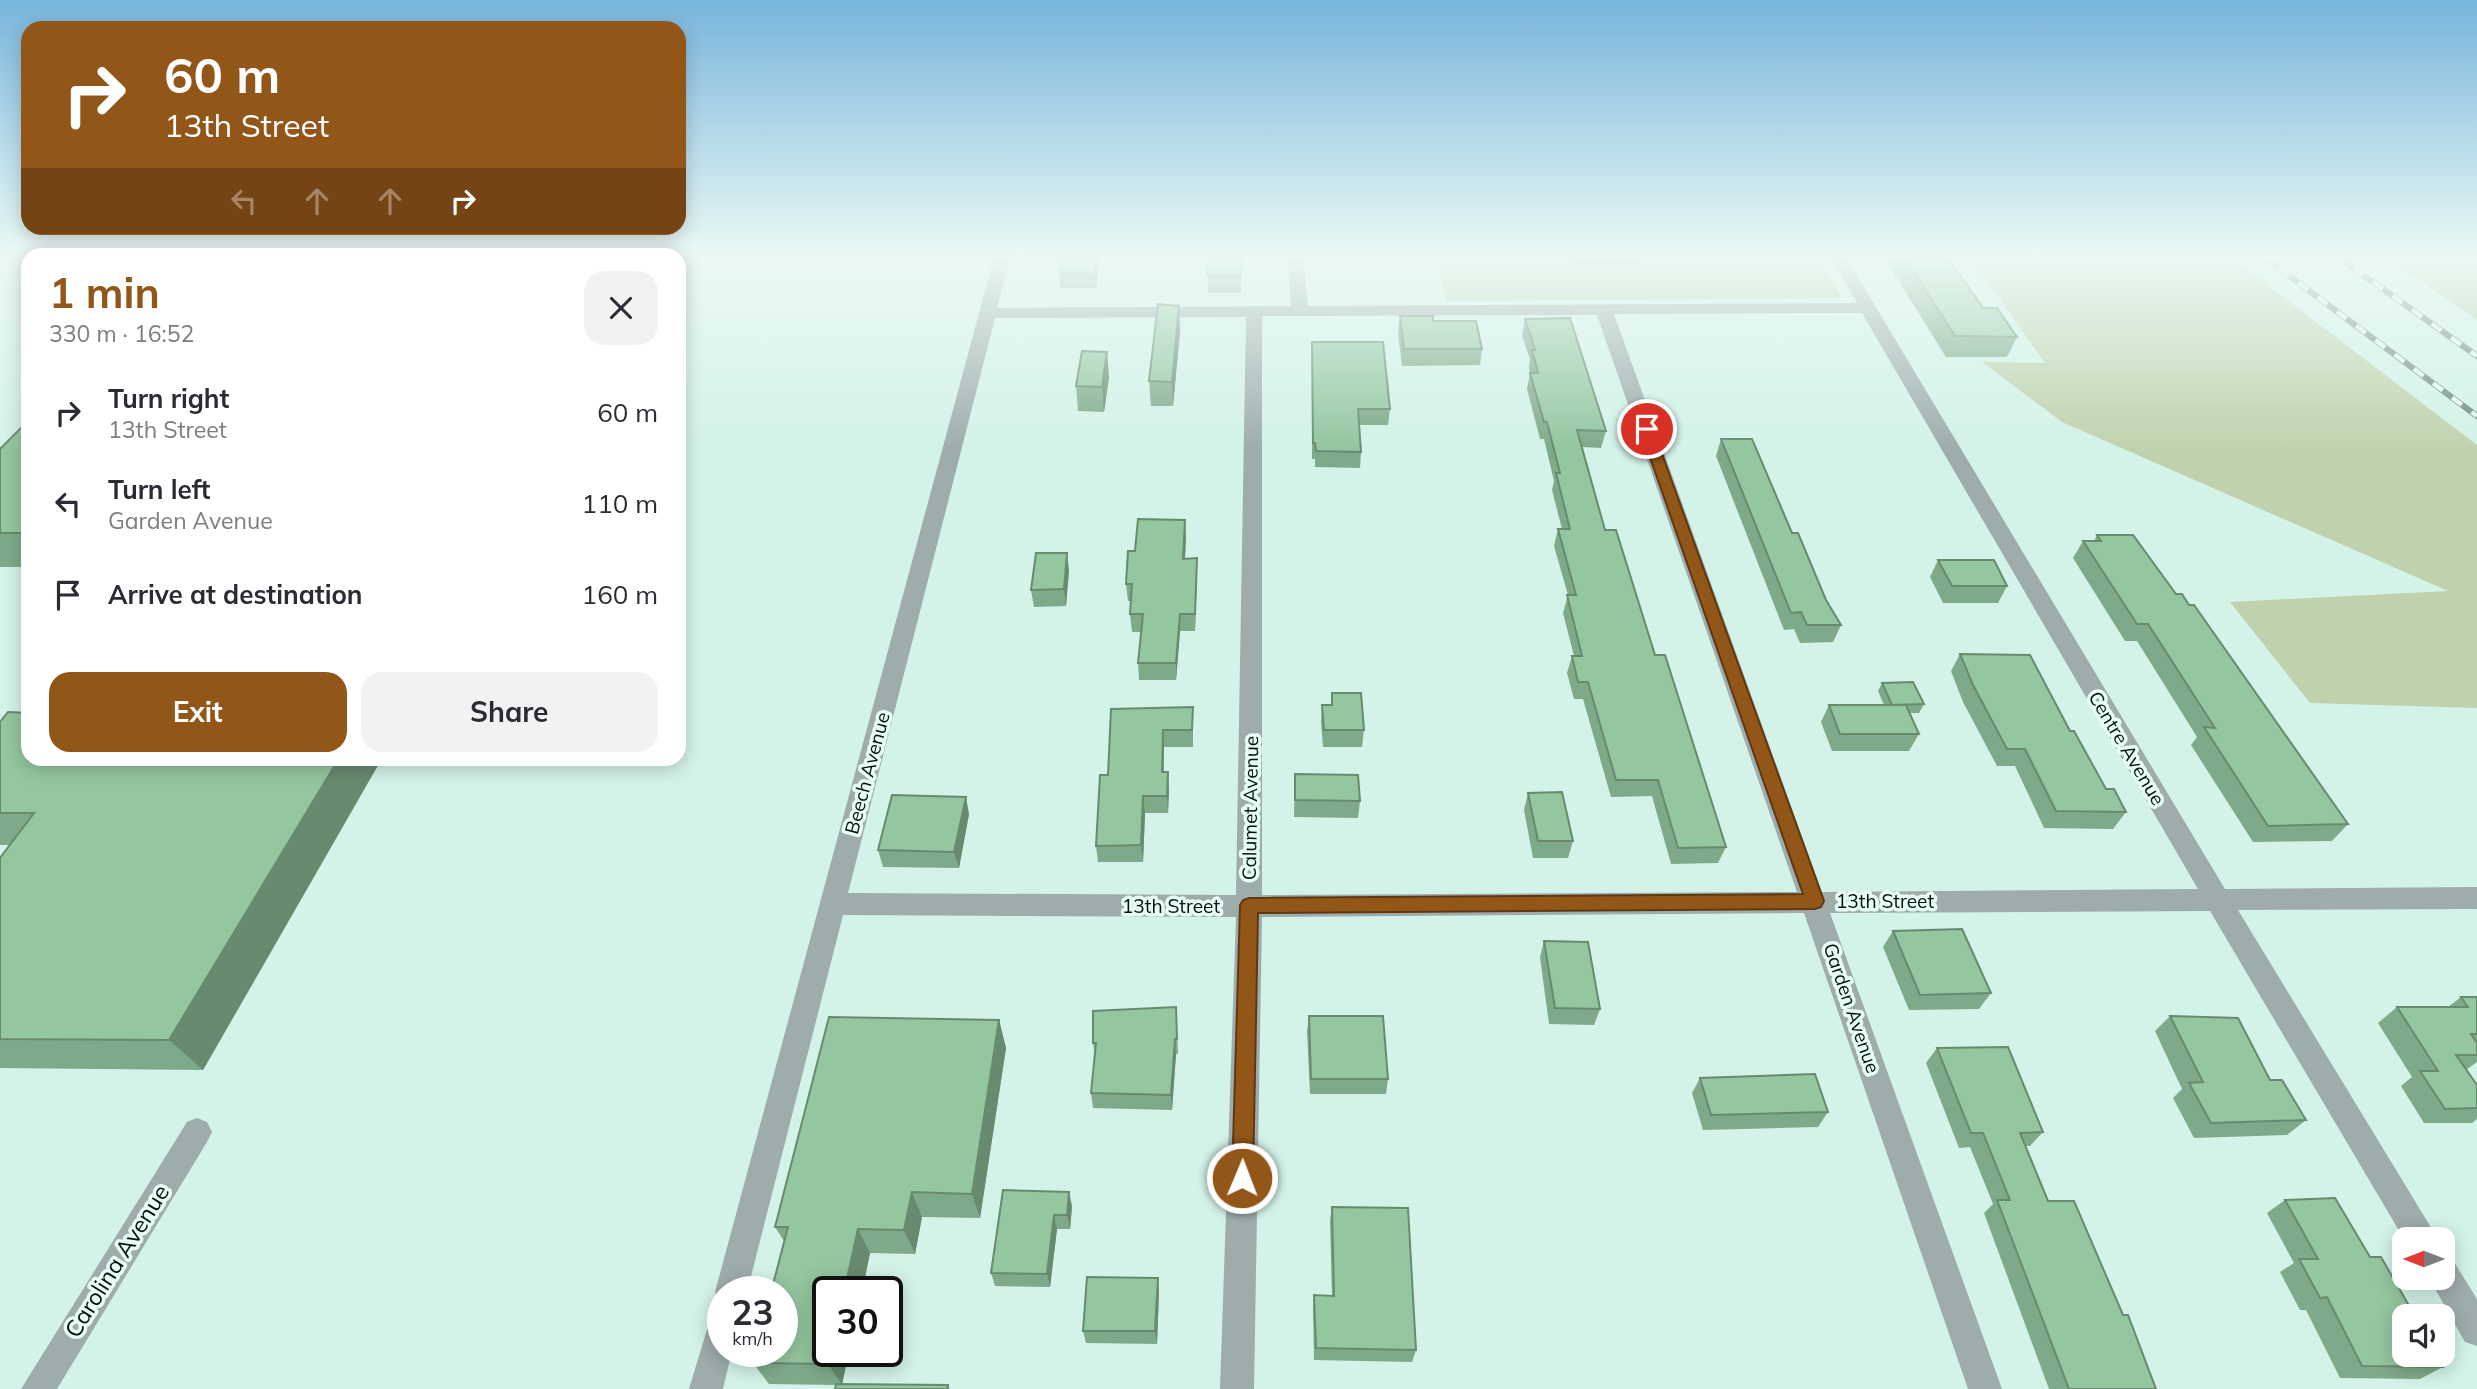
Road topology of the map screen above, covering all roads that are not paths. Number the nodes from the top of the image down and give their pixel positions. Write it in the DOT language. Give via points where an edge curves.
graph roads {
  1 [pos="987,319"];
  2 [pos="1254,319"];
  3 [pos="1607,319"];
  4 [pos="1874,319"];
  5 [pos="2477,898"];
  6 [pos="2217,899"];
  7 [pos="1815,901"];
  8 [pos="832,905"];
  9 [pos="1249,905"];
  10 [pos="197,1132"];
  11 [pos="2415,1227"];
  12 [pos="735,1276"];
  13 [pos="2453,1290"];
  14 [pos="2477,1330"];
  15 [pos="712,1367"];
  16 [pos="38,1389"];
  17 [pos="706,1389"];
  18 [pos="1237,1389"];
  19 [pos="1985,1389"];
  1 -- 8 [label="street, Beech Avenue"];
  2 -- 9 [label="street, Calumet Avenue"];
  3 -- 7 [label="street, Garden Avenue"];
  4 -- 6 [label="street, Centre Avenue"];
  5 -- 6 [label="street, 13th Street"];
  6 -- 7 [label="street, 13th Street"];
  6 -- 11 [label="street, Centre Avenue"];
  7 -- 9 [label="street, 13th Street"];
  7 -- 19 [label="street, Garden Avenue"];
  8 -- 9 [label="street, 13th Street"];
  8 -- 12 [label="street, Beech Avenue"];
  9 -- 18 [label="street, Calumet Avenue"];
  10 -- 16 [label="street, Carolina Avenue"];
  13 -- 14 [label="street"];
  15 -- 17 [label="street"];
}
